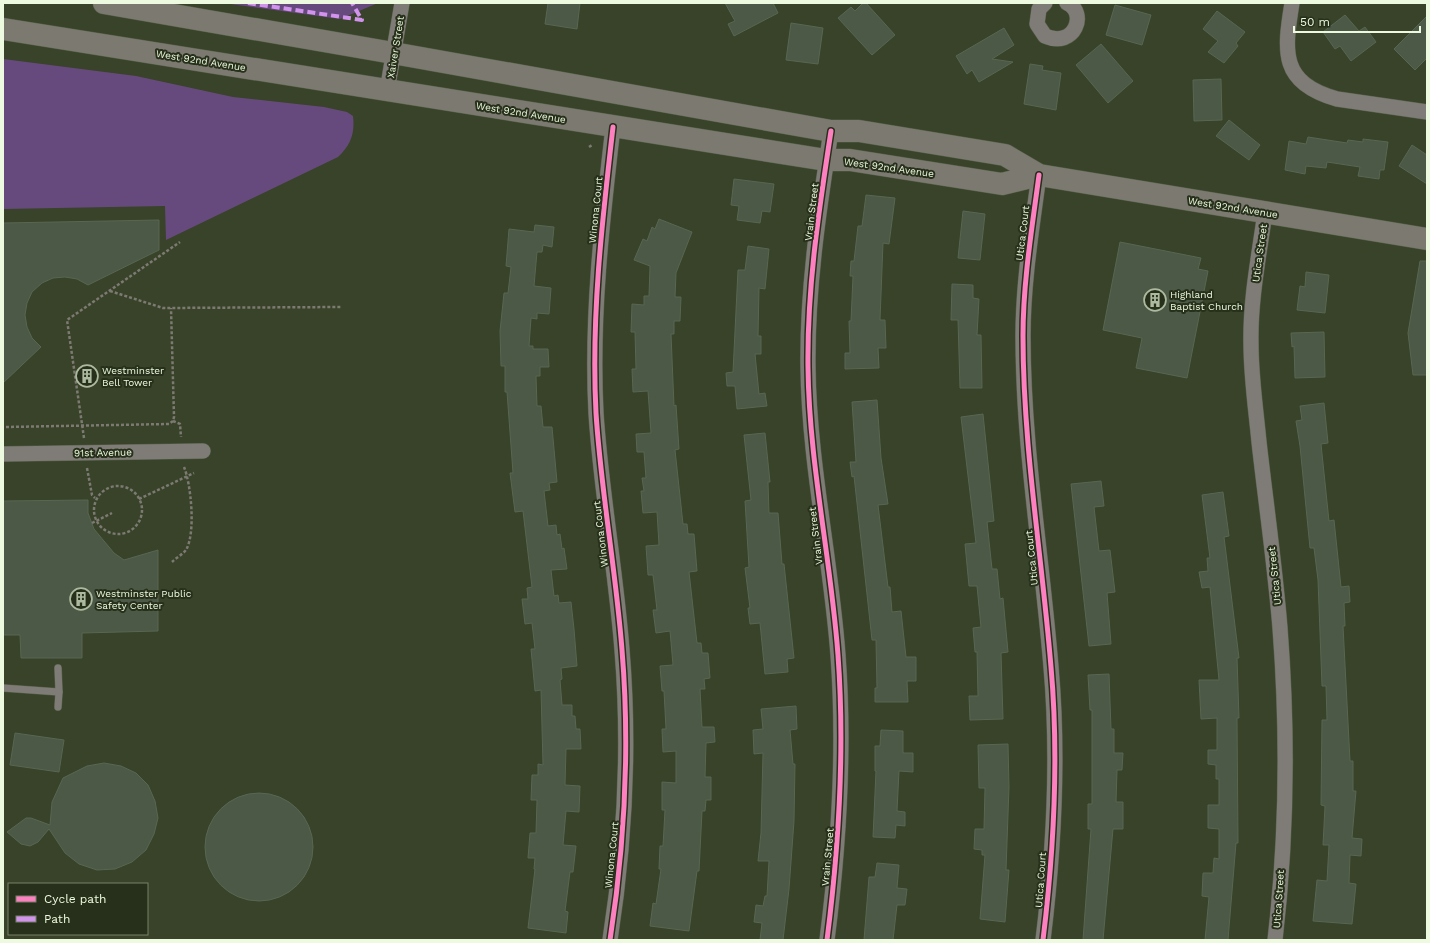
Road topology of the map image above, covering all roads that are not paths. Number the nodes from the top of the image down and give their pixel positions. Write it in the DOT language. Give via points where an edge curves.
graph roads {
  1 [pos="104,3"];
  2 [pos="402,3"];
  3 [pos="1045,3"];
  4 [pos="1292,3"];
  5 [pos="1069,4"];
  6 [pos="3,29"];
  7 [pos="393,53"];
  8 [pos="387,91"];
  9 [pos="1427,112"];
  10 [pos="613,127"];
  11 [pos="831,131"];
  12 [pos="826,160"];
  13 [pos="1038,175"];
  14 [pos="1265,212"];
  15 [pos="1427,239"];
  16 [pos="203,451"];
  17 [pos="3,454"];
  18 [pos="58,668"];
  19 [pos="3,688"];
  20 [pos="59,692"];
  21 [pos="58,707"];
  22 [pos="610,940"];
  23 [pos="827,940"];
  24 [pos="1043,940"];
  25 [pos="1275,940"];
  1 -- 7 [label="main road, West 92nd Avenue"];
  2 -- 7 [label="street, Xaiver Street"];
  3 -- 5 [label="street" via="1039,9 1037,24 1045,36 1052,40 1065,38 1074,30 1077,23 1076,15"];
  4 -- 9 [label="street" via="1287,34 1287,58 1298,78 1307,87 1325,96"];
  6 -- 8 [label="main road, West 92nd Avenue"];
  7 -- 8 [label="street, Xaiver Street"];
  7 -- 11 [label="main road, West 92nd Avenue"];
  8 -- 10 [label="main road, West 92nd Avenue"];
  10 -- 12 [label="main road, West 92nd Avenue"];
  10 -- 22 [label="street, Winona Court" via="594,346 600,460 622,648 625,700 624,827"];
  11 -- 12 [label="street, Vrain Street"];
  11 -- 13 [label="main road, West 92nd Avenue" via="859,131 1005,155"];
  12 -- 13 [label="main road, West 92nd Avenue" via="850,160 1002,184"];
  12 -- 23 [label="street, Vrain Street" via="810,304 808,367 811,422 838,654 840,707 840,812"];
  13 -- 14 [label="main road, West 92nd Avenue"];
  13 -- 24 [label="street, Utica Court" via="1027,267 1023,337 1027,428 1052,667 1054,720 1051,858"];
  14 -- 15 [label="main road, West 92nd Avenue"];
  14 -- 25 [label="street, Utica Street" via="1252,313 1251,344 1253,387 1280,627 1284,698 1285,772"];
  16 -- 17 [label="street, 91st Avenue"];
  18 -- 20 [label="lane"];
  19 -- 20 [label="lane"];
  20 -- 21 [label="lane"];
}
